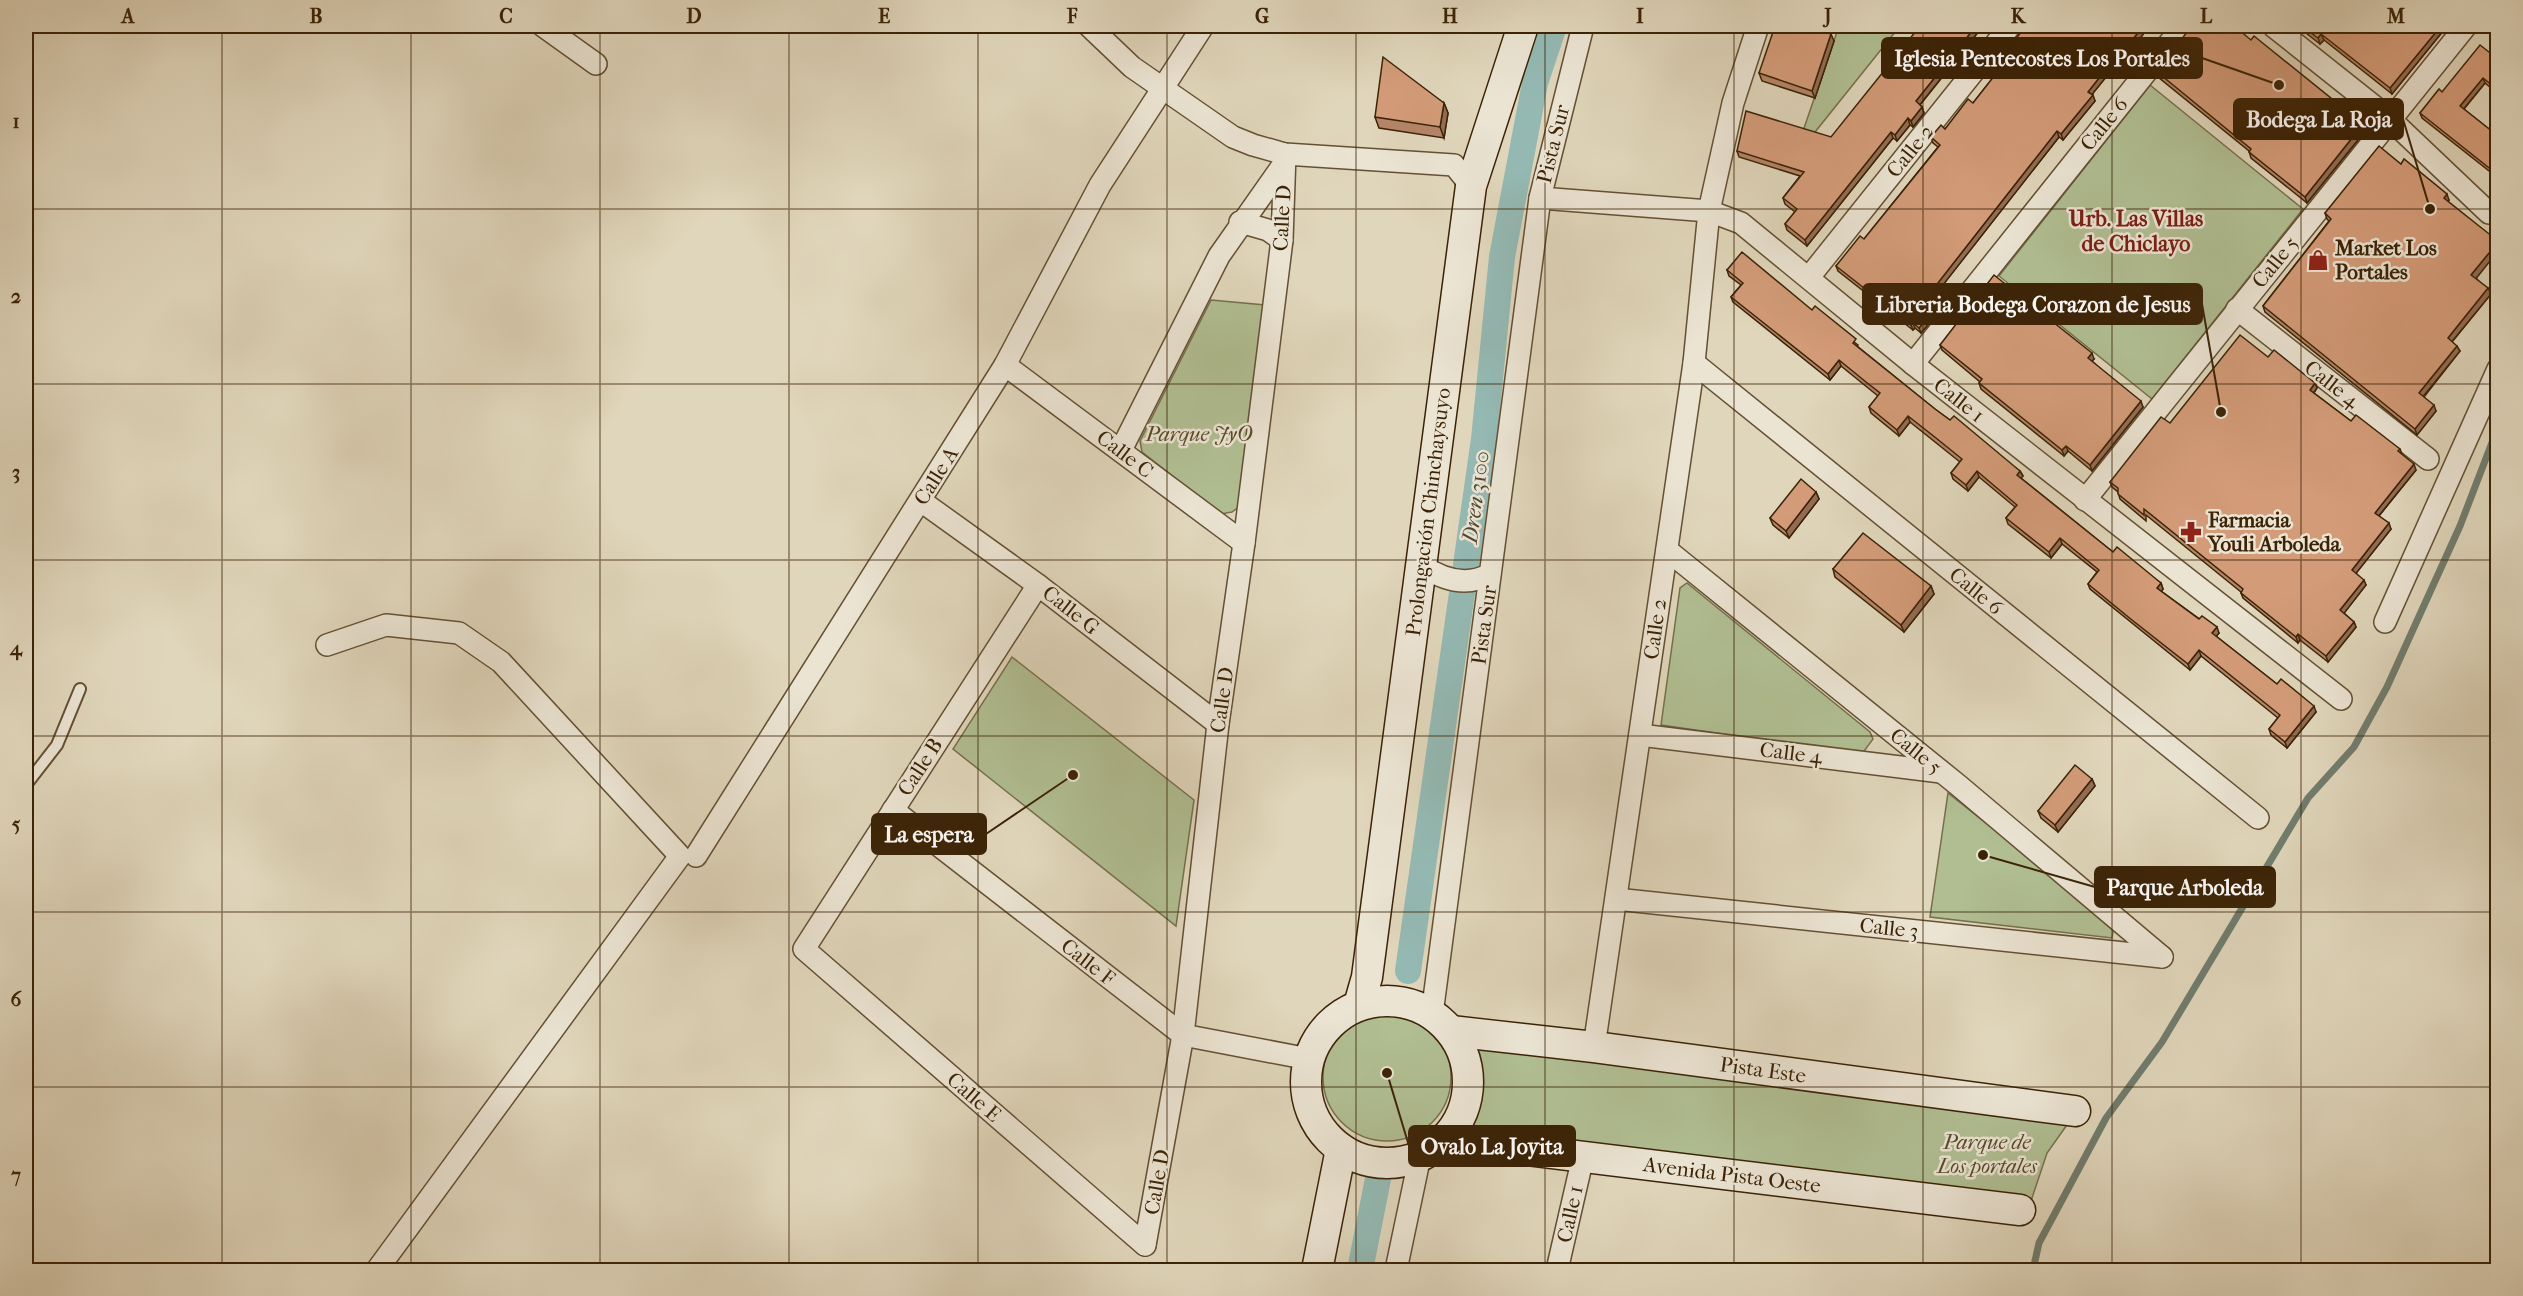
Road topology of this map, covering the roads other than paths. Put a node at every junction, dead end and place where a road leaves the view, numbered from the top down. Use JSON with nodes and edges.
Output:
{"nodes":[{"id":1,"x":543,"y":26,"type":"edge"},
{"id":2,"x":1089,"y":26,"type":"edge"},
{"id":3,"x":1203,"y":26,"type":"edge"},
{"id":4,"x":1523,"y":26,"type":"edge"},
{"id":5,"x":1583,"y":26,"type":"edge"},
{"id":6,"x":1758,"y":26,"type":"edge"},
{"id":7,"x":2010,"y":26,"type":"edge"},
{"id":8,"x":2183,"y":26,"type":"edge"},
{"id":9,"x":2273,"y":26,"type":"edge"},
{"id":10,"x":2466,"y":26,"type":"edge"},
{"id":11,"x":596,"y":64,"type":"dead end"},
{"id":12,"x":1164,"y":90,"type":"junction"},
{"id":13,"x":2390,"y":119,"type":"junction"},
{"id":14,"x":1285,"y":158,"type":"junction"},
{"id":15,"x":1471,"y":186,"type":"junction"},
{"id":16,"x":1540,"y":198,"type":"junction"},
{"id":17,"x":1709,"y":211,"type":"junction"},
{"id":18,"x":2489,"y":213,"type":"dead end"},
{"id":19,"x":1240,"y":222,"type":"junction"},
{"id":20,"x":1282,"y":240,"type":"junction"},
{"id":21,"x":1810,"y":276,"type":"junction"},
{"id":22,"x":2237,"y":309,"type":"junction"},
{"id":23,"x":1694,"y":363,"type":"junction"},
{"id":24,"x":1913,"y":364,"type":"junction"},
{"id":25,"x":1005,"y":365,"type":"junction"},
{"id":26,"x":2498,"y":369,"type":"edge"},
{"id":27,"x":1121,"y":450,"type":"junction"},
{"id":28,"x":2428,"y":459,"type":"dead end"},
{"id":29,"x":2085,"y":500,"type":"junction"},
{"id":30,"x":921,"y":501,"type":"junction"},
{"id":31,"x":1244,"y":543,"type":"junction"},
{"id":32,"x":1667,"y":550,"type":"junction"},
{"id":33,"x":1428,"y":569,"type":"junction"},
{"id":34,"x":1485,"y":577,"type":"junction"},
{"id":35,"x":1038,"y":585,"type":"junction"},
{"id":36,"x":2385,"y":622,"type":"dead end"},
{"id":37,"x":327,"y":645,"type":"dead end"},
{"id":38,"x":80,"y":689,"type":"dead end"},
{"id":39,"x":2341,"y":699,"type":"dead end"},
{"id":40,"x":1218,"y":724,"type":"junction"},
{"id":41,"x":1640,"y":735,"type":"junction"},
{"id":42,"x":1941,"y":772,"type":"junction"},
{"id":43,"x":26,"y":785,"type":"edge"},
{"id":44,"x":893,"y":810,"type":"junction"},
{"id":45,"x":2258,"y":818,"type":"dead end"},
{"id":46,"x":696,"y":856,"type":"dead end"},
{"id":47,"x":1616,"y":899,"type":"junction"},
{"id":48,"x":804,"y":949,"type":"joint"},
{"id":49,"x":2162,"y":957,"type":"joint"},
{"id":50,"x":1359,"y":1005,"type":"junction"},
{"id":51,"x":1442,"y":1023,"type":"junction"},
{"id":52,"x":1183,"y":1035,"type":"junction"},
{"id":53,"x":1594,"y":1047,"type":"junction"},
{"id":54,"x":1308,"y":1059,"type":"junction"},
{"id":55,"x":2075,"y":1111,"type":"dead end"},
{"id":56,"x":1432,"y":1148,"type":"junction"},
{"id":57,"x":1341,"y":1149,"type":"junction"},
{"id":58,"x":1582,"y":1157,"type":"junction"},
{"id":59,"x":2020,"y":1210,"type":"dead end"},
{"id":60,"x":1145,"y":1245,"type":"joint"},
{"id":61,"x":377,"y":1270,"type":"edge"},
{"id":62,"x":1317,"y":1270,"type":"edge"},
{"id":63,"x":1396,"y":1270,"type":"edge"},
{"id":64,"x":1557,"y":1270,"type":"edge"}],
"edges":[{"from":1,"to":11,"type":"street"},
{"from":2,"to":12,"type":"street"},
{"from":3,"to":12,"type":"street","name":"Calle A"},
{"from":4,"to":15,"type":"street","name":"Prolongación Chinchaysuyo"},
{"from":5,"to":16,"type":"street","name":"Pista Sur"},
{"from":6,"to":17,"type":"street","name":"Calle 2"},
{"from":7,"to":21,"type":"street","name":"Calle 2"},
{"from":8,"to":24,"type":"street","name":"Calle 6"},
{"from":9,"to":13,"type":"street"},
{"from":10,"to":13,"type":"street","name":"Calle 5"},
{"from":12,"to":14,"type":"street"},
{"from":12,"to":25,"type":"street","name":"Calle A"},
{"from":13,"to":18,"type":"street"},
{"from":13,"to":22,"type":"street","name":"Calle 5"},
{"from":14,"to":15,"type":"street"},
{"from":14,"to":19,"type":"street"},
{"from":14,"to":20,"type":"street","name":"Calle D"},
{"from":15,"to":33,"type":"street","name":"Prolongación Chinchaysuyo"},
{"from":16,"to":17,"type":"street","name":"Calle 1"},
{"from":16,"to":34,"type":"street","name":"Pista Sur"},
{"from":17,"to":21,"type":"street","name":"Calle 1"},
{"from":17,"to":23,"type":"street","name":"Calle 2"},
{"from":19,"to":20,"type":"street"},
{"from":19,"to":27,"type":"street"},
{"from":20,"to":31,"type":"street","name":"Calle D"},
{"from":21,"to":24,"type":"street","name":"Calle 1"},
{"from":22,"to":28,"type":"street","name":"Calle 4"},
{"from":22,"to":29,"type":"street","name":"Calle 5"},
{"from":23,"to":32,"type":"street","name":"Calle 2"},
{"from":23,"to":45,"type":"street","name":"Calle 6"},
{"from":24,"to":29,"type":"street","name":"Calle 1"},
{"from":25,"to":27,"type":"street","name":"Calle C"},
{"from":25,"to":30,"type":"street","name":"Calle A"},
{"from":26,"to":36,"type":"street"},
{"from":27,"to":31,"type":"street","name":"Calle C"},
{"from":29,"to":39,"type":"street","name":"Calle 1"},
{"from":30,"to":35,"type":"street","name":"Calle G"},
{"from":30,"to":46,"type":"street","name":"Calle A"},
{"from":31,"to":40,"type":"street","name":"Calle D"},
{"from":32,"to":41,"type":"street","name":"Calle 2"},
{"from":32,"to":42,"type":"street","name":"Calle 5"},
{"from":33,"to":34,"type":"street"},
{"from":33,"to":50,"type":"street","name":"Prolongación Chinchaysuyo"},
{"from":34,"to":51,"type":"street","name":"Pista Sur"},
{"from":35,"to":40,"type":"street","name":"Calle G"},
{"from":35,"to":44,"type":"street","name":"Calle B"},
{"from":37,"to":61,"type":"street"},
{"from":38,"to":43,"type":"lane"},
{"from":40,"to":52,"type":"street","name":"Calle D"},
{"from":41,"to":42,"type":"street","name":"Calle 4"},
{"from":41,"to":47,"type":"street","name":"Calle 2"},
{"from":42,"to":49,"type":"street","name":"Calle 5"},
{"from":44,"to":48,"type":"street","name":"Calle B"},
{"from":44,"to":52,"type":"street","name":"Calle F"},
{"from":47,"to":49,"type":"street","name":"Calle 3"},
{"from":47,"to":53,"type":"street","name":"Calle 2"},
{"from":48,"to":60,"type":"street","name":"Calle E"},
{"from":50,"to":51,"type":"street"},
{"from":50,"to":54,"type":"street"},
{"from":51,"to":53,"type":"street","name":"Pista Este"},
{"from":51,"to":56,"type":"street"},
{"from":52,"to":54,"type":"street","name":"Calle F"},
{"from":52,"to":60,"type":"street","name":"Calle D"},
{"from":53,"to":55,"type":"street","name":"Pista Este"},
{"from":54,"to":57,"type":"street"},
{"from":56,"to":57,"type":"street"},
{"from":56,"to":58,"type":"street","name":"Avenida Pista Oeste"},
{"from":56,"to":63,"type":"street"},
{"from":57,"to":62,"type":"street"},
{"from":58,"to":59,"type":"street","name":"Avenida Pista Oeste"},
{"from":58,"to":64,"type":"street","name":"Calle 1"}]}
